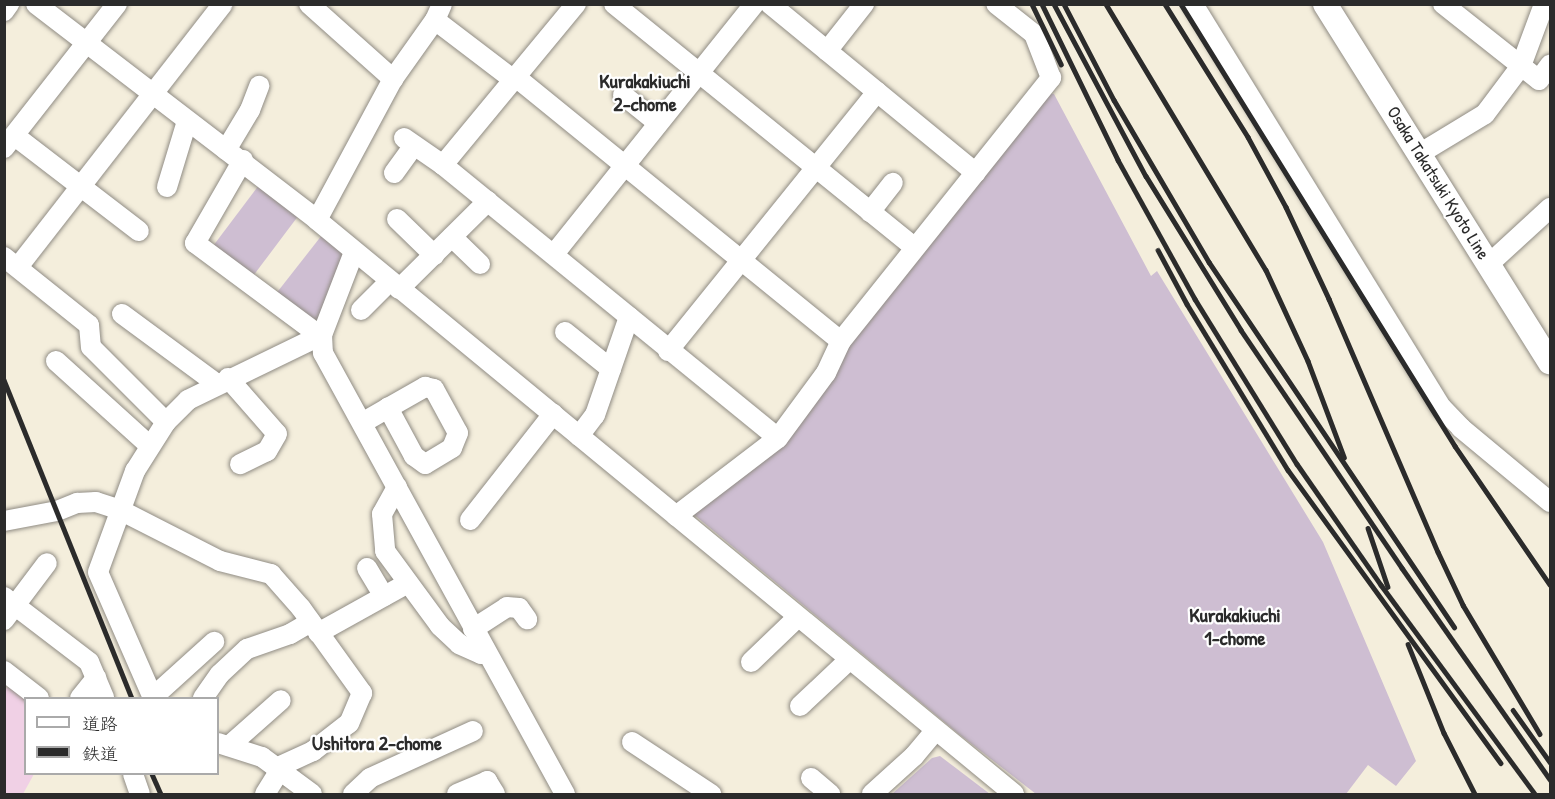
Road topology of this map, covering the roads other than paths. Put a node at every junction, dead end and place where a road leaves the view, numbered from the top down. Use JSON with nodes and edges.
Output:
{"nodes":[{"id":1,"x":9,"y":4,"type":"edge"},
{"id":2,"x":36,"y":4,"type":"edge"},
{"id":3,"x":117,"y":4,"type":"edge"},
{"id":4,"x":223,"y":4,"type":"edge"},
{"id":5,"x":576,"y":4,"type":"edge"},
{"id":6,"x":614,"y":4,"type":"edge"},
{"id":7,"x":754,"y":4,"type":"edge"},
{"id":8,"x":864,"y":4,"type":"edge"},
{"id":9,"x":996,"y":4,"type":"edge"},
{"id":10,"x":1193,"y":4,"type":"edge"},
{"id":11,"x":1325,"y":4,"type":"edge"},
{"id":12,"x":1443,"y":4,"type":"edge"},
{"id":13,"x":1544,"y":4,"type":"edge"},
{"id":14,"x":778,"y":7,"type":"edge"},
{"id":15,"x":320,"y":8,"type":"edge"},
{"id":16,"x":4,"y":11,"type":"edge"},
{"id":17,"x":439,"y":12,"type":"edge"},
{"id":18,"x":86,"y":43,"type":"junction"},
{"id":19,"x":828,"y":51,"type":"junction"},
{"id":20,"x":1551,"y":65,"type":"edge"},
{"id":21,"x":1521,"y":66,"type":"junction"},
{"id":22,"x":698,"y":74,"type":"junction"},
{"id":23,"x":393,"y":79,"type":"junction"},
{"id":24,"x":516,"y":80,"type":"junction"},
{"id":25,"x":259,"y":86,"type":"dead end"},
{"id":26,"x":877,"y":92,"type":"junction"},
{"id":27,"x":153,"y":95,"type":"junction"},
{"id":28,"x":623,"y":95,"type":"dead end"},
{"id":29,"x":187,"y":120,"type":"junction"},
{"id":30,"x":658,"y":123,"type":"junction"},
{"id":31,"x":10,"y":142,"type":"edge"},
{"id":32,"x":226,"y":150,"type":"junction"},
{"id":33,"x":1419,"y":154,"type":"junction"},
{"id":34,"x":243,"y":160,"type":"junction"},
{"id":35,"x":443,"y":165,"type":"junction"},
{"id":36,"x":625,"y":165,"type":"junction"},
{"id":37,"x":815,"y":168,"type":"junction"},
{"id":38,"x":394,"y":173,"type":"dead end"},
{"id":39,"x":976,"y":173,"type":"junction"},
{"id":40,"x":893,"y":183,"type":"dead end"},
{"id":41,"x":81,"y":186,"type":"junction"},
{"id":42,"x":167,"y":187,"type":"dead end"},
{"id":43,"x":488,"y":201,"type":"junction"},
{"id":44,"x":1551,"y":208,"type":"edge"},
{"id":45,"x":870,"y":212,"type":"junction"},
{"id":46,"x":397,"y":219,"type":"dead end"},
{"id":47,"x":317,"y":220,"type":"junction"},
{"id":48,"x":139,"y":231,"type":"dead end"},
{"id":49,"x":452,"y":237,"type":"junction"},
{"id":50,"x":914,"y":247,"type":"junction"},
{"id":51,"x":354,"y":252,"type":"junction"},
{"id":52,"x":554,"y":254,"type":"junction"},
{"id":53,"x":434,"y":255,"type":"junction"},
{"id":54,"x":741,"y":259,"type":"junction"},
{"id":55,"x":11,"y":262,"type":"edge"},
{"id":56,"x":480,"y":264,"type":"dead end"},
{"id":57,"x":1489,"y":264,"type":"junction"},
{"id":58,"x":394,"y":285,"type":"junction"},
{"id":59,"x":361,"y":310,"type":"dead end"},
{"id":60,"x":122,"y":314,"type":"dead end"},
{"id":61,"x":629,"y":318,"type":"junction"},
{"id":62,"x":565,"y":332,"type":"dead end"},
{"id":63,"x":321,"y":335,"type":"junction"},
{"id":64,"x":841,"y":341,"type":"junction"},
{"id":65,"x":668,"y":351,"type":"junction"},
{"id":66,"x":56,"y":361,"type":"dead end"},
{"id":67,"x":1551,"y":362,"type":"edge"},
{"id":68,"x":611,"y":369,"type":"junction"},
{"id":69,"x":223,"y":381,"type":"junction"},
{"id":70,"x":388,"y":408,"type":"dead end"},
{"id":71,"x":552,"y":414,"type":"junction"},
{"id":72,"x":166,"y":422,"type":"junction"},
{"id":73,"x":362,"y":423,"type":"junction"},
{"id":74,"x":579,"y":436,"type":"junction"},
{"id":75,"x":778,"y":438,"type":"junction"},
{"id":76,"x":149,"y":445,"type":"junction"},
{"id":77,"x":240,"y":464,"type":"dead end"},
{"id":78,"x":397,"y":487,"type":"junction"},
{"id":79,"x":1551,"y":502,"type":"edge"},
{"id":80,"x":120,"y":510,"type":"junction"},
{"id":81,"x":676,"y":516,"type":"junction"},
{"id":82,"x":5,"y":520,"type":"edge"},
{"id":83,"x":470,"y":520,"type":"dead end"},
{"id":84,"x":46,"y":563,"type":"dead end"},
{"id":85,"x":367,"y":568,"type":"dead end"},
{"id":86,"x":408,"y":583,"type":"junction"},
{"id":87,"x":384,"y":596,"type":"junction"},
{"id":88,"x":8,"y":608,"type":"edge"},
{"id":89,"x":798,"y":617,"type":"junction"},
{"id":90,"x":528,"y":619,"type":"dead end"},
{"id":91,"x":314,"y":627,"type":"junction"},
{"id":92,"x":473,"y":629,"type":"junction"},
{"id":93,"x":214,"y":642,"type":"dead end"},
{"id":94,"x":487,"y":654,"type":"junction"},
{"id":95,"x":849,"y":660,"type":"junction"},
{"id":96,"x":751,"y":662,"type":"dead end"},
{"id":97,"x":4,"y":671,"type":"edge"},
{"id":98,"x":96,"y":678,"type":"junction"},
{"id":99,"x":36,"y":697,"type":"edge"},
{"id":100,"x":82,"y":697,"type":"edge"},
{"id":101,"x":103,"y":697,"type":"edge"},
{"id":102,"x":153,"y":697,"type":"edge"},
{"id":103,"x":154,"y":697,"type":"edge"},
{"id":104,"x":205,"y":697,"type":"edge"},
{"id":105,"x":281,"y":700,"type":"dead end"},
{"id":106,"x":800,"y":706,"type":"dead end"},
{"id":107,"x":473,"y":731,"type":"dead end"},
{"id":108,"x":935,"y":731,"type":"junction"},
{"id":109,"x":632,"y":742,"type":"dead end"},
{"id":110,"x":223,"y":745,"type":"edge"},
{"id":111,"x":278,"y":769,"type":"junction"},
{"id":112,"x":133,"y":775,"type":"edge"},
{"id":113,"x":812,"y":778,"type":"dead end"},
{"id":114,"x":140,"y":795,"type":"edge"},
{"id":115,"x":265,"y":795,"type":"edge"},
{"id":116,"x":312,"y":795,"type":"edge"},
{"id":117,"x":352,"y":795,"type":"edge"},
{"id":118,"x":457,"y":795,"type":"edge"},
{"id":119,"x":495,"y":795,"type":"edge"},
{"id":120,"x":565,"y":795,"type":"edge"},
{"id":121,"x":711,"y":795,"type":"edge"},
{"id":122,"x":830,"y":795,"type":"edge"},
{"id":123,"x":872,"y":795,"type":"edge"},
{"id":124,"x":1014,"y":795,"type":"edge"}],
"edges":[{"from":1,"to":16,"type":"street"},
{"from":2,"to":18,"type":"street"},
{"from":3,"to":18,"type":"street"},
{"from":4,"to":27,"type":"street"},
{"from":5,"to":24,"type":"street"},
{"from":6,"to":22,"type":"street"},
{"from":7,"to":22,"type":"street"},
{"from":8,"to":19,"type":"street"},
{"from":9,"to":39,"type":"street"},
{"from":10,"to":79,"type":"street"},
{"from":11,"to":33,"type":"main road","name":"Osaka Takatsuki Kyoto Line"},
{"from":12,"to":21,"type":"street"},
{"from":13,"to":21,"type":"street"},
{"from":14,"to":19,"type":"street"},
{"from":15,"to":23,"type":"street"},
{"from":17,"to":23,"type":"street"},
{"from":17,"to":24,"type":"street"},
{"from":18,"to":27,"type":"street"},
{"from":18,"to":31,"type":"street"},
{"from":19,"to":26,"type":"street"},
{"from":20,"to":21,"type":"street"},
{"from":21,"to":33,"type":"street"},
{"from":22,"to":30,"type":"street"},
{"from":22,"to":37,"type":"street"},
{"from":23,"to":47,"type":"street"},
{"from":24,"to":35,"type":"street"},
{"from":24,"to":36,"type":"street"},
{"from":25,"to":32,"type":"street"},
{"from":26,"to":37,"type":"street"},
{"from":26,"to":39,"type":"street"},
{"from":27,"to":29,"type":"street"},
{"from":27,"to":41,"type":"street"},
{"from":28,"to":30,"type":"street"},
{"from":29,"to":32,"type":"street"},
{"from":29,"to":42,"type":"street"},
{"from":30,"to":36,"type":"street"},
{"from":31,"to":41,"type":"street"},
{"from":32,"to":34,"type":"street"},
{"from":33,"to":57,"type":"main road","name":"Osaka Takatsuki Kyoto Line"},
{"from":34,"to":47,"type":"street"},
{"from":34,"to":63,"type":"street"},
{"from":35,"to":38,"type":"street"},
{"from":35,"to":43,"type":"street"},
{"from":36,"to":52,"type":"street"},
{"from":36,"to":54,"type":"street"},
{"from":37,"to":45,"type":"street"},
{"from":37,"to":54,"type":"street"},
{"from":39,"to":50,"type":"street"},
{"from":40,"to":45,"type":"street"},
{"from":41,"to":48,"type":"street"},
{"from":41,"to":55,"type":"street"},
{"from":43,"to":49,"type":"street"},
{"from":43,"to":52,"type":"street"},
{"from":44,"to":57,"type":"street"},
{"from":45,"to":50,"type":"street"},
{"from":46,"to":53,"type":"street"},
{"from":47,"to":51,"type":"street"},
{"from":49,"to":53,"type":"street"},
{"from":49,"to":56,"type":"street"},
{"from":50,"to":64,"type":"street"},
{"from":51,"to":58,"type":"street"},
{"from":51,"to":63,"type":"street"},
{"from":52,"to":61,"type":"street"},
{"from":53,"to":58,"type":"street"},
{"from":54,"to":64,"type":"street"},
{"from":54,"to":65,"type":"street"},
{"from":55,"to":72,"type":"street"},
{"from":57,"to":67,"type":"main road","name":"Osaka Takatsuki Kyoto Line"},
{"from":58,"to":59,"type":"street"},
{"from":58,"to":71,"type":"street"},
{"from":60,"to":69,"type":"street"},
{"from":61,"to":65,"type":"street"},
{"from":61,"to":68,"type":"street"},
{"from":62,"to":68,"type":"street"},
{"from":63,"to":69,"type":"street"},
{"from":63,"to":73,"type":"street"},
{"from":64,"to":75,"type":"street"},
{"from":65,"to":75,"type":"street"},
{"from":66,"to":76,"type":"street"},
{"from":68,"to":74,"type":"street"},
{"from":69,"to":72,"type":"street"},
{"from":69,"to":77,"type":"street"},
{"from":70,"to":73,"type":"street"},
{"from":71,"to":74,"type":"street"},
{"from":71,"to":83,"type":"street"},
{"from":72,"to":76,"type":"street"},
{"from":73,"to":78,"type":"street"},
{"from":74,"to":81,"type":"street"},
{"from":75,"to":81,"type":"street"},
{"from":76,"to":80,"type":"street"},
{"from":78,"to":86,"type":"street"},
{"from":78,"to":92,"type":"street"},
{"from":80,"to":82,"type":"street"},
{"from":80,"to":91,"type":"street"},
{"from":80,"to":102,"type":"street"},
{"from":81,"to":89,"type":"street"},
{"from":84,"to":88,"type":"street"},
{"from":85,"to":87,"type":"street"},
{"from":86,"to":87,"type":"street"},
{"from":86,"to":94,"type":"street"},
{"from":87,"to":91,"type":"street"},
{"from":88,"to":98,"type":"street"},
{"from":89,"to":95,"type":"street"},
{"from":89,"to":96,"type":"street"},
{"from":90,"to":92,"type":"street"},
{"from":91,"to":104,"type":"street"},
{"from":91,"to":111,"type":"street"},
{"from":92,"to":94,"type":"street"},
{"from":93,"to":103,"type":"street"},
{"from":94,"to":120,"type":"street"},
{"from":95,"to":106,"type":"street"},
{"from":95,"to":108,"type":"street"},
{"from":97,"to":99,"type":"street"},
{"from":98,"to":100,"type":"street"},
{"from":98,"to":101,"type":"street"},
{"from":105,"to":110,"type":"street"},
{"from":107,"to":117,"type":"street"},
{"from":108,"to":123,"type":"street"},
{"from":108,"to":124,"type":"street"},
{"from":109,"to":121,"type":"street"},
{"from":110,"to":111,"type":"street"},
{"from":111,"to":115,"type":"street"},
{"from":111,"to":116,"type":"street"},
{"from":112,"to":114,"type":"street"},
{"from":113,"to":122,"type":"street"},
{"from":118,"to":119,"type":"street"}]}
